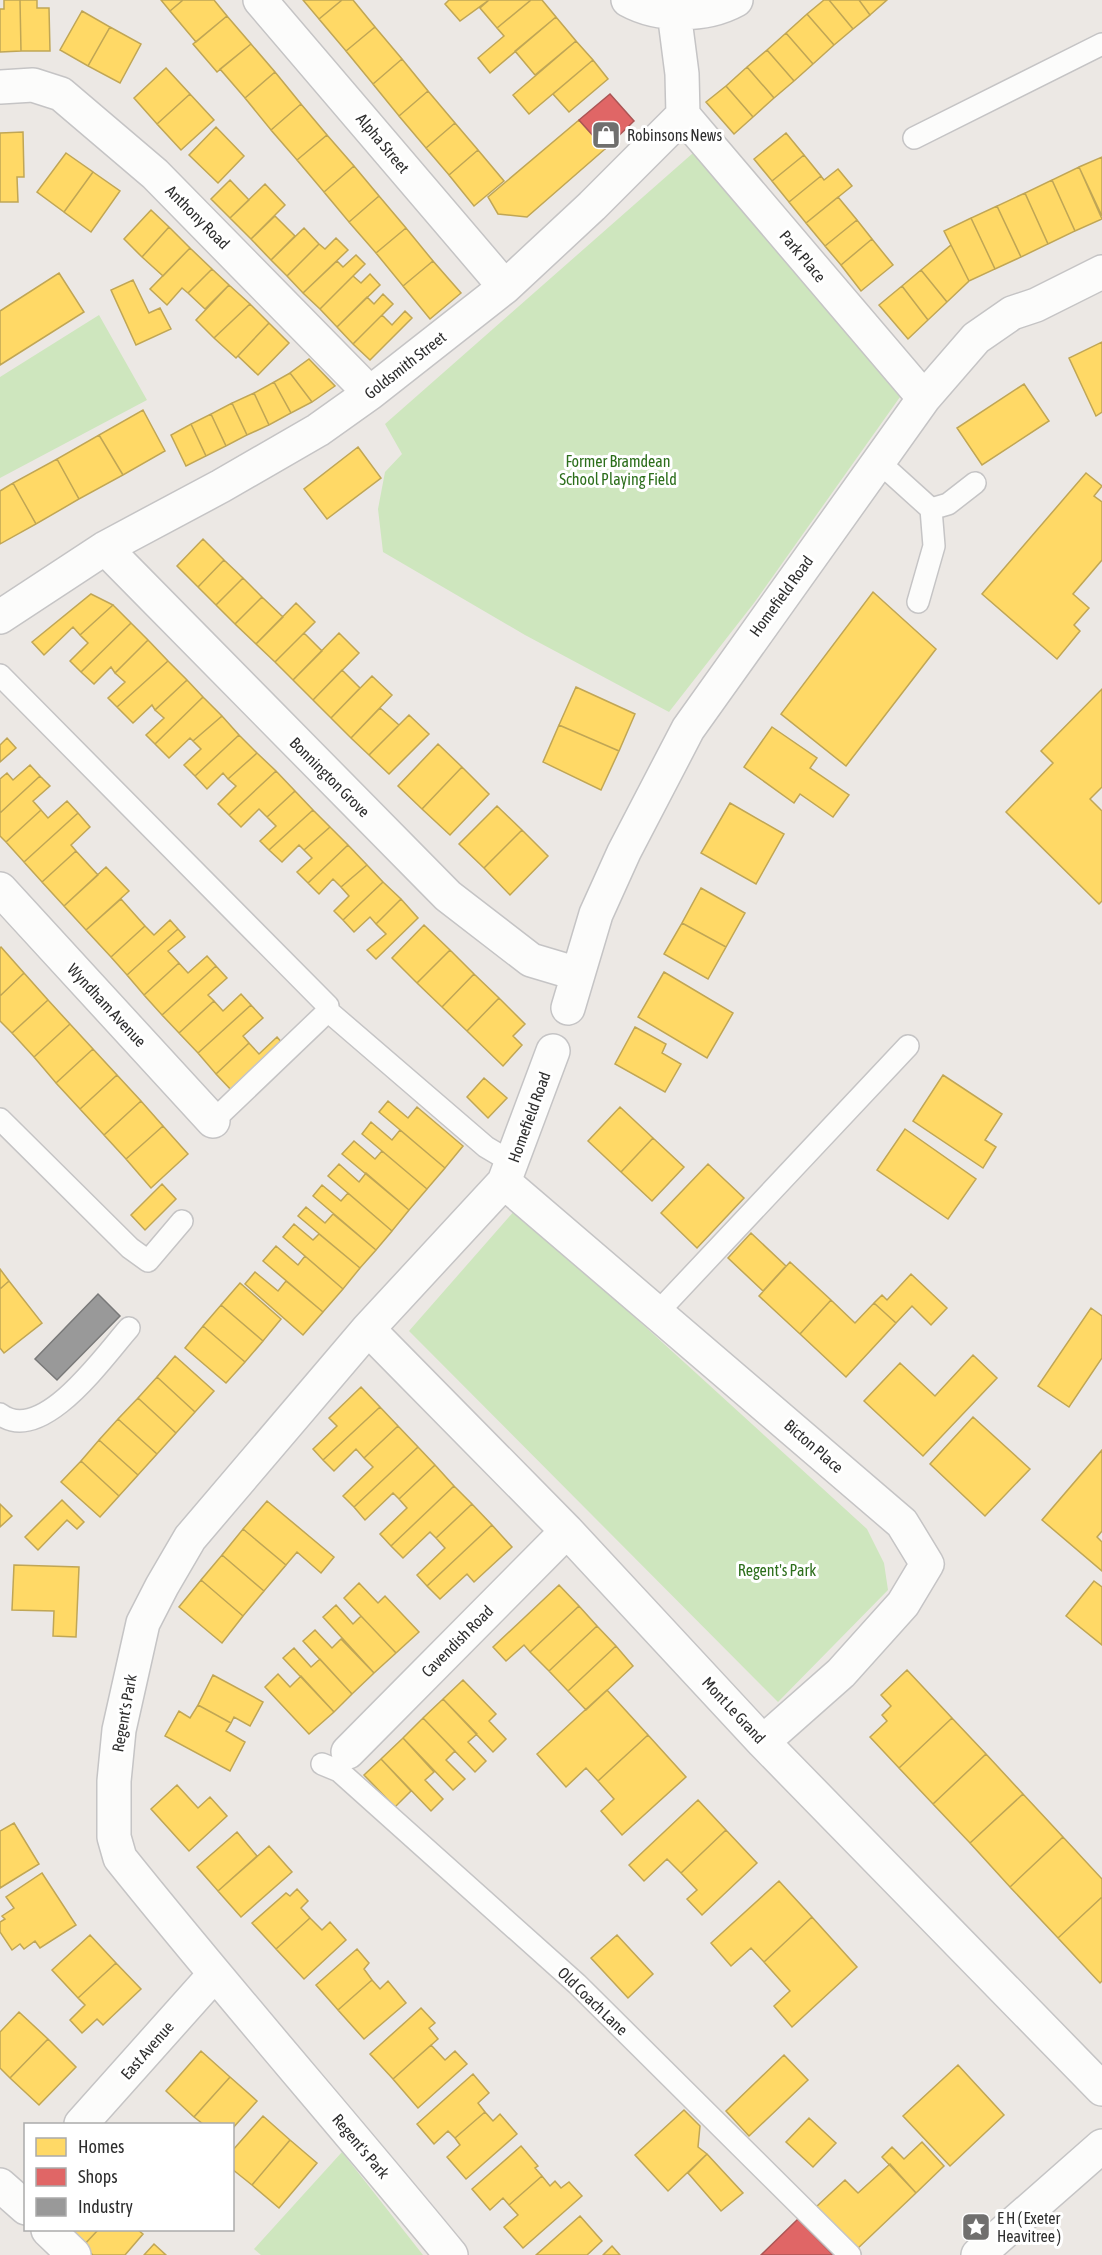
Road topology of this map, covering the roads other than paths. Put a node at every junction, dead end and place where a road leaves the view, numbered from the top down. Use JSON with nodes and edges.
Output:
{"nodes":[{"id":1,"x":260,"y":0,"type":"edge"},
{"id":2,"x":628,"y":0,"type":"edge"},
{"id":3,"x":736,"y":0,"type":"edge"},
{"id":4,"x":674,"y":12,"type":"junction"},
{"id":5,"x":1102,"y":44,"type":"edge"},
{"id":6,"x":0,"y":87,"type":"edge"},
{"id":7,"x":683,"y":115,"type":"junction"},
{"id":8,"x":914,"y":138,"type":"dead end"},
{"id":9,"x":1102,"y":272,"type":"edge"},
{"id":10,"x":505,"y":287,"type":"junction"},
{"id":11,"x":370,"y":393,"type":"junction"},
{"id":12,"x":924,"y":398,"type":"junction"},
{"id":13,"x":879,"y":462,"type":"junction"},
{"id":14,"x":975,"y":483,"type":"dead end"},
{"id":15,"x":931,"y":509,"type":"junction"},
{"id":16,"x":105,"y":548,"type":"junction"},
{"id":17,"x":918,"y":602,"type":"dead end"},
{"id":18,"x":0,"y":617,"type":"edge"},
{"id":19,"x":0,"y":675,"type":"edge"},
{"id":20,"x":0,"y":889,"type":"edge"},
{"id":21,"x":578,"y":974,"type":"junction"},
{"id":22,"x":568,"y":1008,"type":"dead end"},
{"id":23,"x":328,"y":1011,"type":"junction"},
{"id":24,"x":908,"y":1046,"type":"dead end"},
{"id":25,"x":554,"y":1052,"type":"dead end"},
{"id":26,"x":0,"y":1119,"type":"edge"},
{"id":27,"x":213,"y":1121,"type":"joint"},
{"id":28,"x":508,"y":1172,"type":"junction"},
{"id":29,"x":182,"y":1221,"type":"dead end"},
{"id":30,"x":658,"y":1312,"type":"junction"},
{"id":31,"x":129,"y":1328,"type":"dead end"},
{"id":32,"x":368,"y":1329,"type":"junction"},
{"id":33,"x":0,"y":1414,"type":"edge"},
{"id":34,"x":567,"y":1531,"type":"junction"},
{"id":35,"x":763,"y":1742,"type":"junction"},
{"id":36,"x":335,"y":1758,"type":"joint"},
{"id":37,"x":214,"y":1975,"type":"junction"},
{"id":38,"x":1102,"y":2089,"type":"edge"},
{"id":39,"x":82,"y":2123,"type":"edge"},
{"id":40,"x":1102,"y":2146,"type":"edge"},
{"id":41,"x":50,"y":2231,"type":"edge"},
{"id":42,"x":74,"y":2255,"type":"edge"},
{"id":43,"x":451,"y":2255,"type":"edge"},
{"id":44,"x":850,"y":2255,"type":"edge"},
{"id":45,"x":978,"y":2255,"type":"edge"}],
"edges":[{"from":1,"to":10,"type":"street","name":"Alpha Street"},
{"from":2,"to":4,"type":"street"},
{"from":3,"to":4,"type":"street"},
{"from":4,"to":7,"type":"street"},
{"from":5,"to":8,"type":"lane"},
{"from":6,"to":11,"type":"street","name":"Anthony Road"},
{"from":7,"to":10,"type":"street","name":"Goldsmith Street"},
{"from":7,"to":12,"type":"street","name":"Park Place"},
{"from":9,"to":12,"type":"street","name":"Homefield Road"},
{"from":10,"to":11,"type":"street","name":"Goldsmith Street"},
{"from":11,"to":16,"type":"street","name":"Goldsmith Street"},
{"from":12,"to":13,"type":"street","name":"Homefield Road"},
{"from":13,"to":15,"type":"lane"},
{"from":13,"to":21,"type":"street","name":"Homefield Road"},
{"from":14,"to":15,"type":"lane"},
{"from":15,"to":17,"type":"lane"},
{"from":16,"to":18,"type":"street","name":"Goldsmith Street"},
{"from":16,"to":21,"type":"street","name":"Bonnington Grove"},
{"from":19,"to":23,"type":"lane"},
{"from":20,"to":27,"type":"street","name":"Wyndham Avenue"},
{"from":21,"to":22,"type":"street","name":"Homefield Road"},
{"from":23,"to":27,"type":"lane"},
{"from":23,"to":28,"type":"lane"},
{"from":24,"to":30,"type":"lane"},
{"from":25,"to":28,"type":"street","name":"Homefield Road"},
{"from":26,"to":29,"type":"lane"},
{"from":28,"to":30,"type":"street","name":"Bicton Place"},
{"from":28,"to":32,"type":"street","name":"Regent's Park"},
{"from":30,"to":35,"type":"street","name":"Bicton Place"},
{"from":31,"to":33,"type":"lane"},
{"from":32,"to":34,"type":"street","name":"Mont Le Grand"},
{"from":32,"to":37,"type":"street","name":"Regent's Park"},
{"from":34,"to":35,"type":"street","name":"Mont Le Grand"},
{"from":34,"to":36,"type":"street","name":"Cavendish Road"},
{"from":35,"to":38,"type":"street","name":"Mont Le Grand"},
{"from":36,"to":44,"type":"lane","name":"Old Coach Lane"},
{"from":37,"to":39,"type":"street","name":"East Avenue"},
{"from":37,"to":43,"type":"street","name":"Regent's Park"},
{"from":40,"to":45,"type":"street"},
{"from":41,"to":42,"type":"street"}]}
